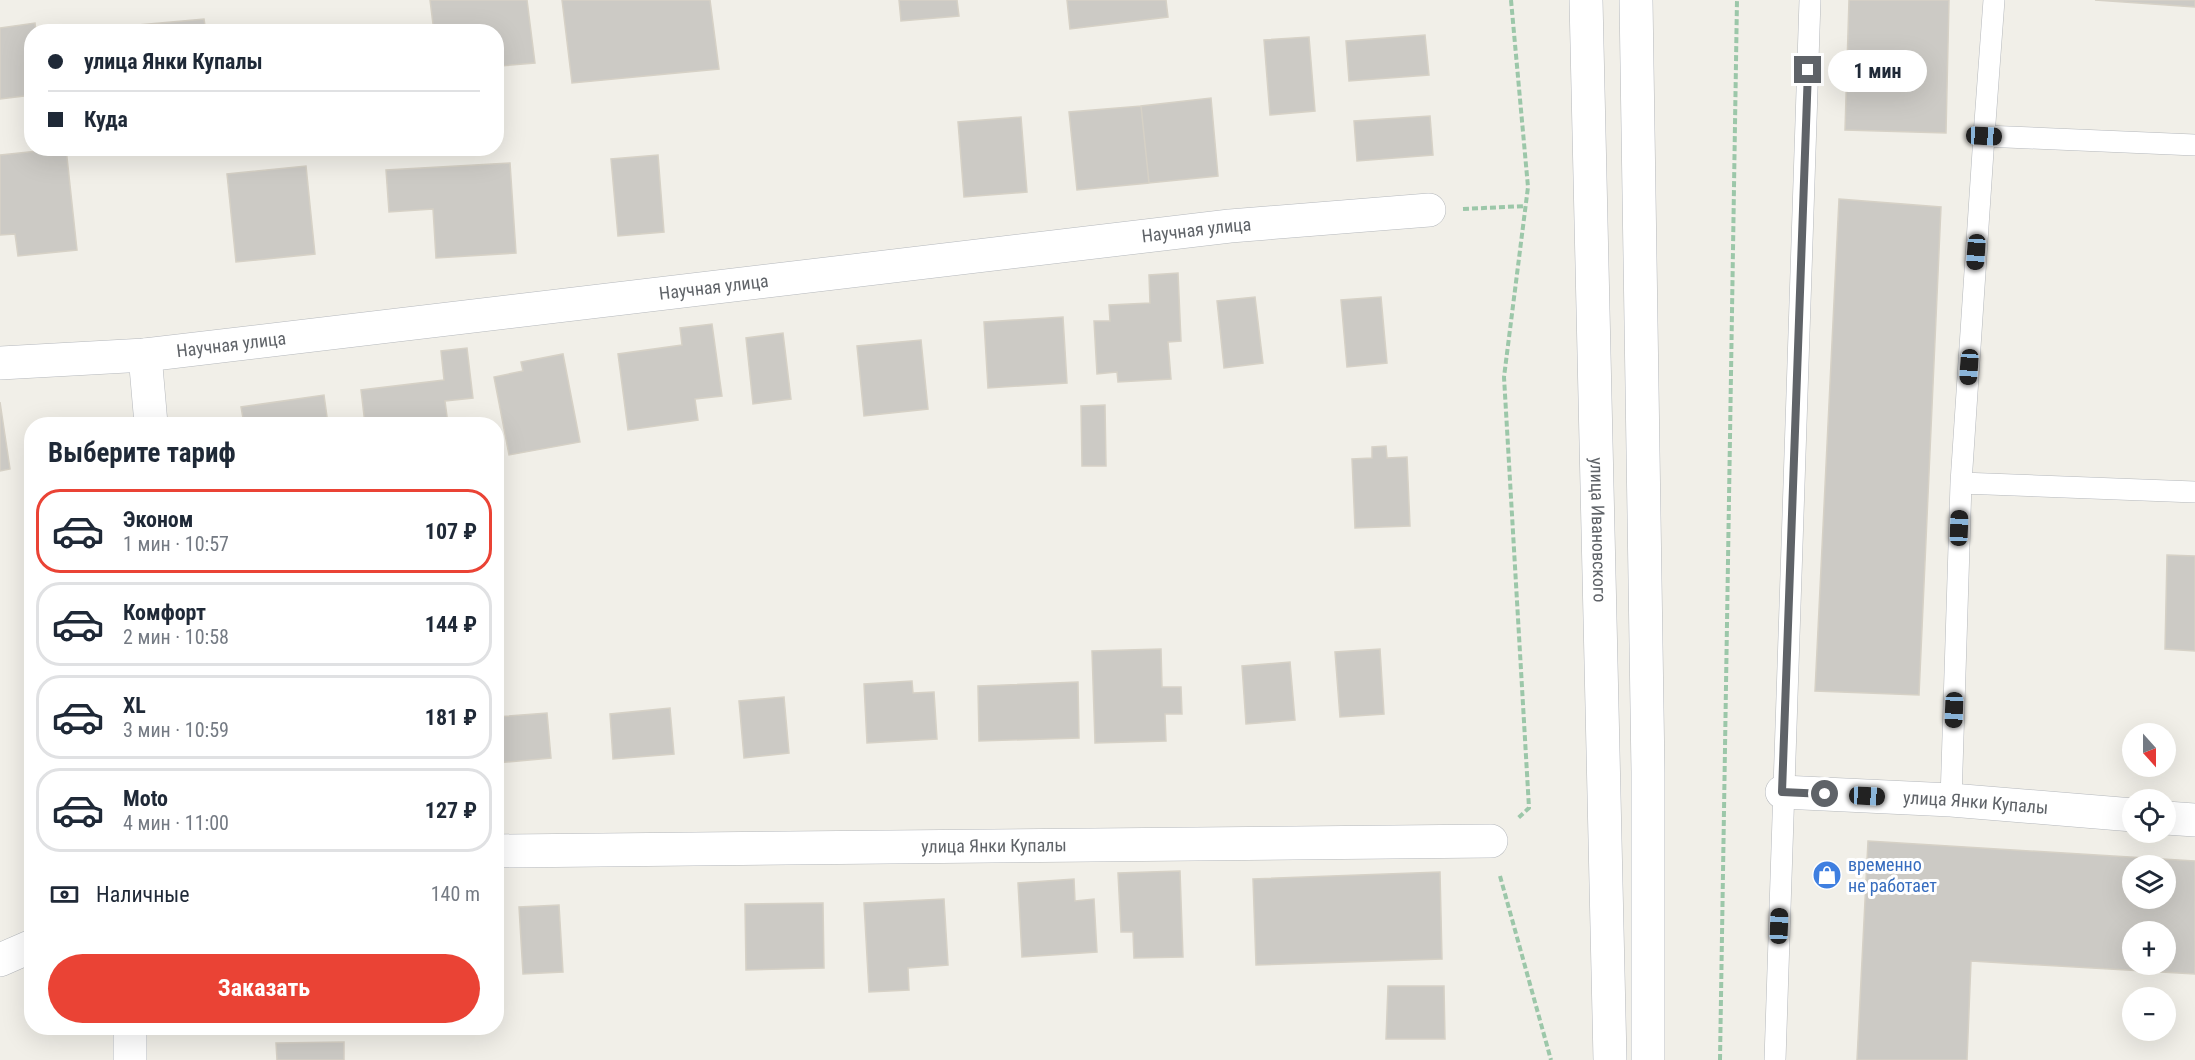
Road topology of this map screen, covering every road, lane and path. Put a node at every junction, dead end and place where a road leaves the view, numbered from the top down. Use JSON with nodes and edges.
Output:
{"nodes":[{"id":1,"x":1511,"y":0,"type":"edge"},
{"id":2,"x":1586,"y":0,"type":"edge"},
{"id":3,"x":1636,"y":0,"type":"edge"},
{"id":4,"x":1737,"y":0,"type":"edge"},
{"id":5,"x":1810,"y":0,"type":"edge"},
{"id":6,"x":1994,"y":0,"type":"edge"},
{"id":7,"x":1984,"y":136,"type":"junction"},
{"id":8,"x":2195,"y":145,"type":"edge"},
{"id":9,"x":1526,"y":206,"type":"junction"},
{"id":10,"x":1429,"y":210,"type":"joint"},
{"id":11,"x":145,"y":355,"type":"junction"},
{"id":12,"x":0,"y":363,"type":"edge"},
{"id":13,"x":149,"y":417,"type":"edge"},
{"id":14,"x":1961,"y":483,"type":"junction"},
{"id":15,"x":2195,"y":492,"type":"edge"},
{"id":16,"x":1782,"y":792,"type":"junction"},
{"id":17,"x":1951,"y":800,"type":"junction"},
{"id":18,"x":2122,"y":814,"type":"edge"},
{"id":19,"x":2176,"y":819,"type":"edge"},
{"id":20,"x":2195,"y":820,"type":"edge"},
{"id":21,"x":1491,"y":841,"type":"junction"},
{"id":22,"x":504,"y":851,"type":"edge"},
{"id":23,"x":24,"y":950,"type":"edge"},
{"id":24,"x":0,"y":960,"type":"edge"},
{"id":25,"x":130,"y":1035,"type":"edge"},
{"id":26,"x":130,"y":1060,"type":"edge"},
{"id":27,"x":1551,"y":1060,"type":"edge"},
{"id":28,"x":1610,"y":1060,"type":"edge"},
{"id":29,"x":1648,"y":1060,"type":"edge"},
{"id":30,"x":1720,"y":1060,"type":"edge"},
{"id":31,"x":1775,"y":1060,"type":"edge"}],
"edges":[{"from":1,"to":9,"type":"path"},
{"from":2,"to":28,"type":"street","name":"улица Ивановского"},
{"from":3,"to":29,"type":"street"},
{"from":4,"to":30,"type":"path"},
{"from":5,"to":16,"type":"lane"},
{"from":6,"to":7,"type":"lane"},
{"from":7,"to":8,"type":"lane"},
{"from":7,"to":14,"type":"lane"},
{"from":9,"to":10,"type":"path"},
{"from":9,"to":21,"type":"path"},
{"from":10,"to":11,"type":"street","name":"Научная улица"},
{"from":11,"to":12,"type":"street","name":"Научная улица"},
{"from":11,"to":13,"type":"street"},
{"from":14,"to":15,"type":"lane"},
{"from":14,"to":17,"type":"lane"},
{"from":16,"to":17,"type":"street","name":"улица Янки Купалы"},
{"from":16,"to":31,"type":"lane"},
{"from":17,"to":18,"type":"street","name":"улица Янки Купалы"},
{"from":19,"to":20,"type":"street"},
{"from":21,"to":22,"type":"street","name":"улица Янки Купалы"},
{"from":21,"to":27,"type":"path"},
{"from":23,"to":24,"type":"street"},
{"from":25,"to":26,"type":"street"}]}
